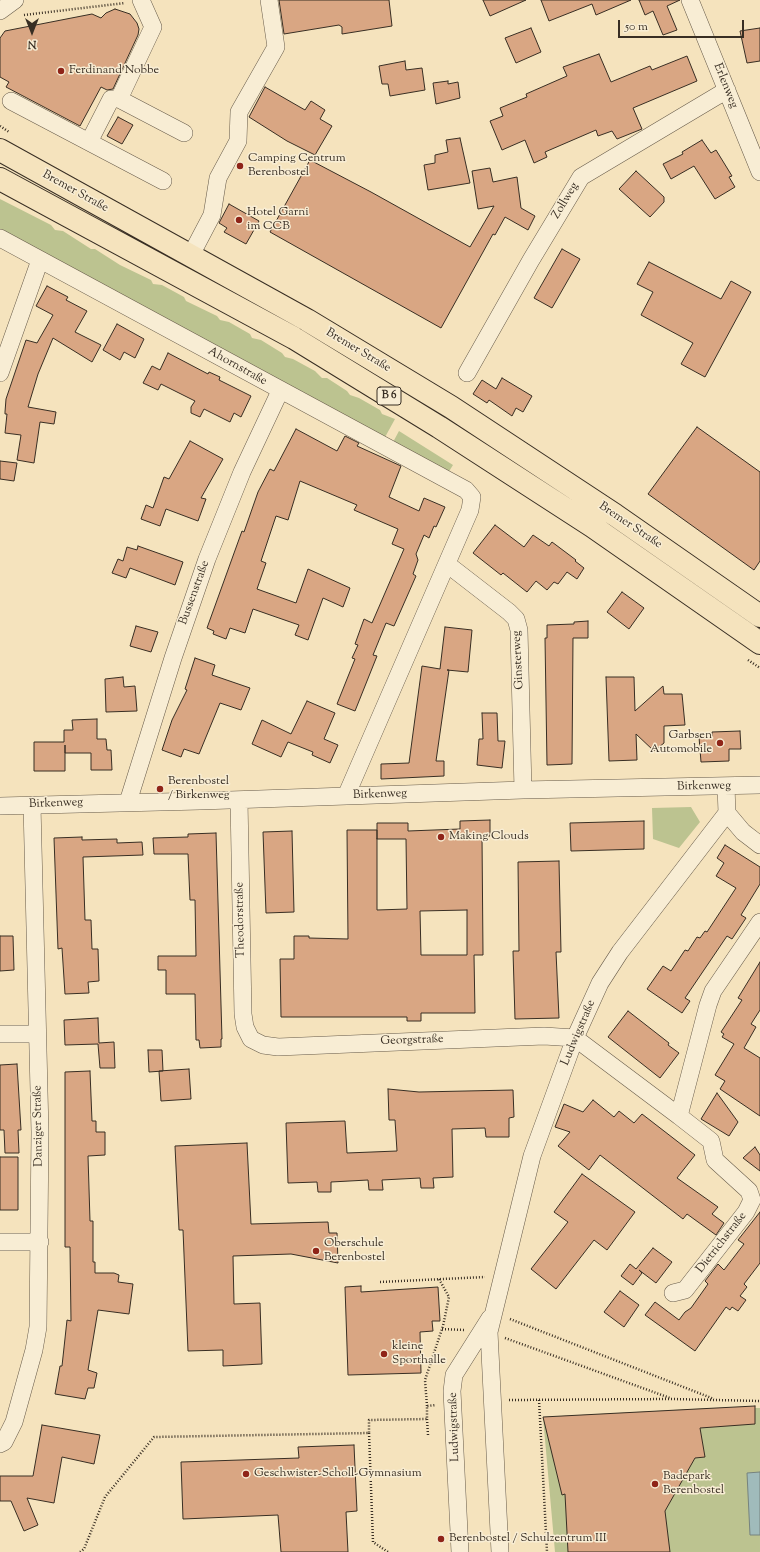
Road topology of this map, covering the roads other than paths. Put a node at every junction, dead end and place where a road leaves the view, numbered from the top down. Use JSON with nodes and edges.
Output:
{"nodes":[{"id":1,"x":141,"y":0,"type":"edge"},
{"id":2,"x":269,"y":0,"type":"edge"},
{"id":3,"x":690,"y":0,"type":"edge"},
{"id":4,"x":727,"y":90,"type":"junction"},
{"id":5,"x":120,"y":99,"type":"junction"},
{"id":6,"x":11,"y":101,"type":"dead end"},
{"id":7,"x":184,"y":133,"type":"dead end"},
{"id":8,"x":89,"y":142,"type":"junction"},
{"id":9,"x":0,"y":150,"type":"edge"},
{"id":10,"x":760,"y":172,"type":"edge"},
{"id":11,"x":0,"y":179,"type":"edge"},
{"id":12,"x":163,"y":181,"type":"dead end"},
{"id":13,"x":0,"y":238,"type":"edge"},
{"id":14,"x":191,"y":255,"type":"junction"},
{"id":15,"x":40,"y":260,"type":"junction"},
{"id":16,"x":0,"y":373,"type":"edge"},
{"id":17,"x":467,"y":373,"type":"dead end"},
{"id":18,"x":280,"y":390,"type":"junction"},
{"id":19,"x":446,"y":564,"type":"junction"},
{"id":20,"x":760,"y":616,"type":"edge"},
{"id":21,"x":760,"y":643,"type":"edge"},
{"id":22,"x":760,"y":785,"type":"edge"},
{"id":23,"x":726,"y":786,"type":"junction"},
{"id":24,"x":523,"y":790,"type":"junction"},
{"id":25,"x":346,"y":796,"type":"junction"},
{"id":26,"x":238,"y":800,"type":"junction"},
{"id":27,"x":128,"y":802,"type":"junction"},
{"id":28,"x":32,"y":805,"type":"junction"},
{"id":29,"x":0,"y":806,"type":"edge"},
{"id":30,"x":727,"y":813,"type":"junction"},
{"id":31,"x":760,"y":845,"type":"edge"},
{"id":32,"x":760,"y":922,"type":"edge"},
{"id":33,"x":0,"y":1034,"type":"edge"},
{"id":34,"x":37,"y":1034,"type":"junction"},
{"id":35,"x":575,"y":1038,"type":"junction"},
{"id":36,"x":250,"y":1039,"type":"joint"},
{"id":37,"x":679,"y":1116,"type":"junction"},
{"id":38,"x":0,"y":1242,"type":"edge"},
{"id":39,"x":40,"y":1242,"type":"junction"},
{"id":40,"x":673,"y":1293,"type":"dead end"},
{"id":41,"x":494,"y":1313,"type":"junction"},
{"id":42,"x":2,"y":1443,"type":"edge"},
{"id":43,"x":460,"y":1552,"type":"edge"},
{"id":44,"x":500,"y":1552,"type":"edge"}],
"edges":[{"from":1,"to":5,"type":"street"},
{"from":2,"to":14,"type":"street"},
{"from":3,"to":4,"type":"street","name":"Erlenweg"},
{"from":4,"to":10,"type":"street","name":"Erlenweg"},
{"from":4,"to":17,"type":"street","name":"Zollweg"},
{"from":5,"to":7,"type":"street"},
{"from":5,"to":8,"type":"street"},
{"from":6,"to":8,"type":"street"},
{"from":8,"to":12,"type":"street"},
{"from":9,"to":14,"type":"main road","name":"Bremer Straße","number":"B 6"},
{"from":11,"to":21,"type":"main road","name":"Bremer Straße","number":"B 6"},
{"from":13,"to":15,"type":"street","name":"Ahornstraße"},
{"from":14,"to":20,"type":"main road","name":"Bremer Straße","number":"B 6"},
{"from":15,"to":16,"type":"street"},
{"from":15,"to":18,"type":"street","name":"Ahornstraße"},
{"from":18,"to":19,"type":"street","name":"Ahornstraße"},
{"from":18,"to":27,"type":"street","name":"Bussenstraße"},
{"from":19,"to":24,"type":"street","name":"Ginsterweg"},
{"from":19,"to":25,"type":"street"},
{"from":22,"to":23,"type":"street","name":"Birkenweg"},
{"from":23,"to":24,"type":"street","name":"Birkenweg"},
{"from":23,"to":30,"type":"street"},
{"from":24,"to":25,"type":"street","name":"Birkenweg"},
{"from":25,"to":26,"type":"street","name":"Birkenweg"},
{"from":26,"to":27,"type":"street","name":"Birkenweg"},
{"from":26,"to":36,"type":"street","name":"Theodorstraße"},
{"from":27,"to":28,"type":"street","name":"Birkenweg"},
{"from":28,"to":29,"type":"street","name":"Birkenweg"},
{"from":28,"to":34,"type":"street","name":"Danziger Straße"},
{"from":30,"to":31,"type":"street"},
{"from":30,"to":35,"type":"street","name":"Ludwigstraße"},
{"from":32,"to":37,"type":"street"},
{"from":33,"to":34,"type":"street"},
{"from":34,"to":39,"type":"street","name":"Danziger Straße"},
{"from":35,"to":36,"type":"street","name":"Georgstraße"},
{"from":35,"to":37,"type":"street","name":"Dietrichstraße"},
{"from":35,"to":41,"type":"street","name":"Ludwigstraße"},
{"from":37,"to":40,"type":"street","name":"Dietrichstraße"},
{"from":38,"to":39,"type":"street"},
{"from":39,"to":42,"type":"street","name":"Danziger Straße"},
{"from":41,"to":43,"type":"street","name":"Ludwigstraße"},
{"from":41,"to":44,"type":"street","name":"Ludwigstraße"}]}
